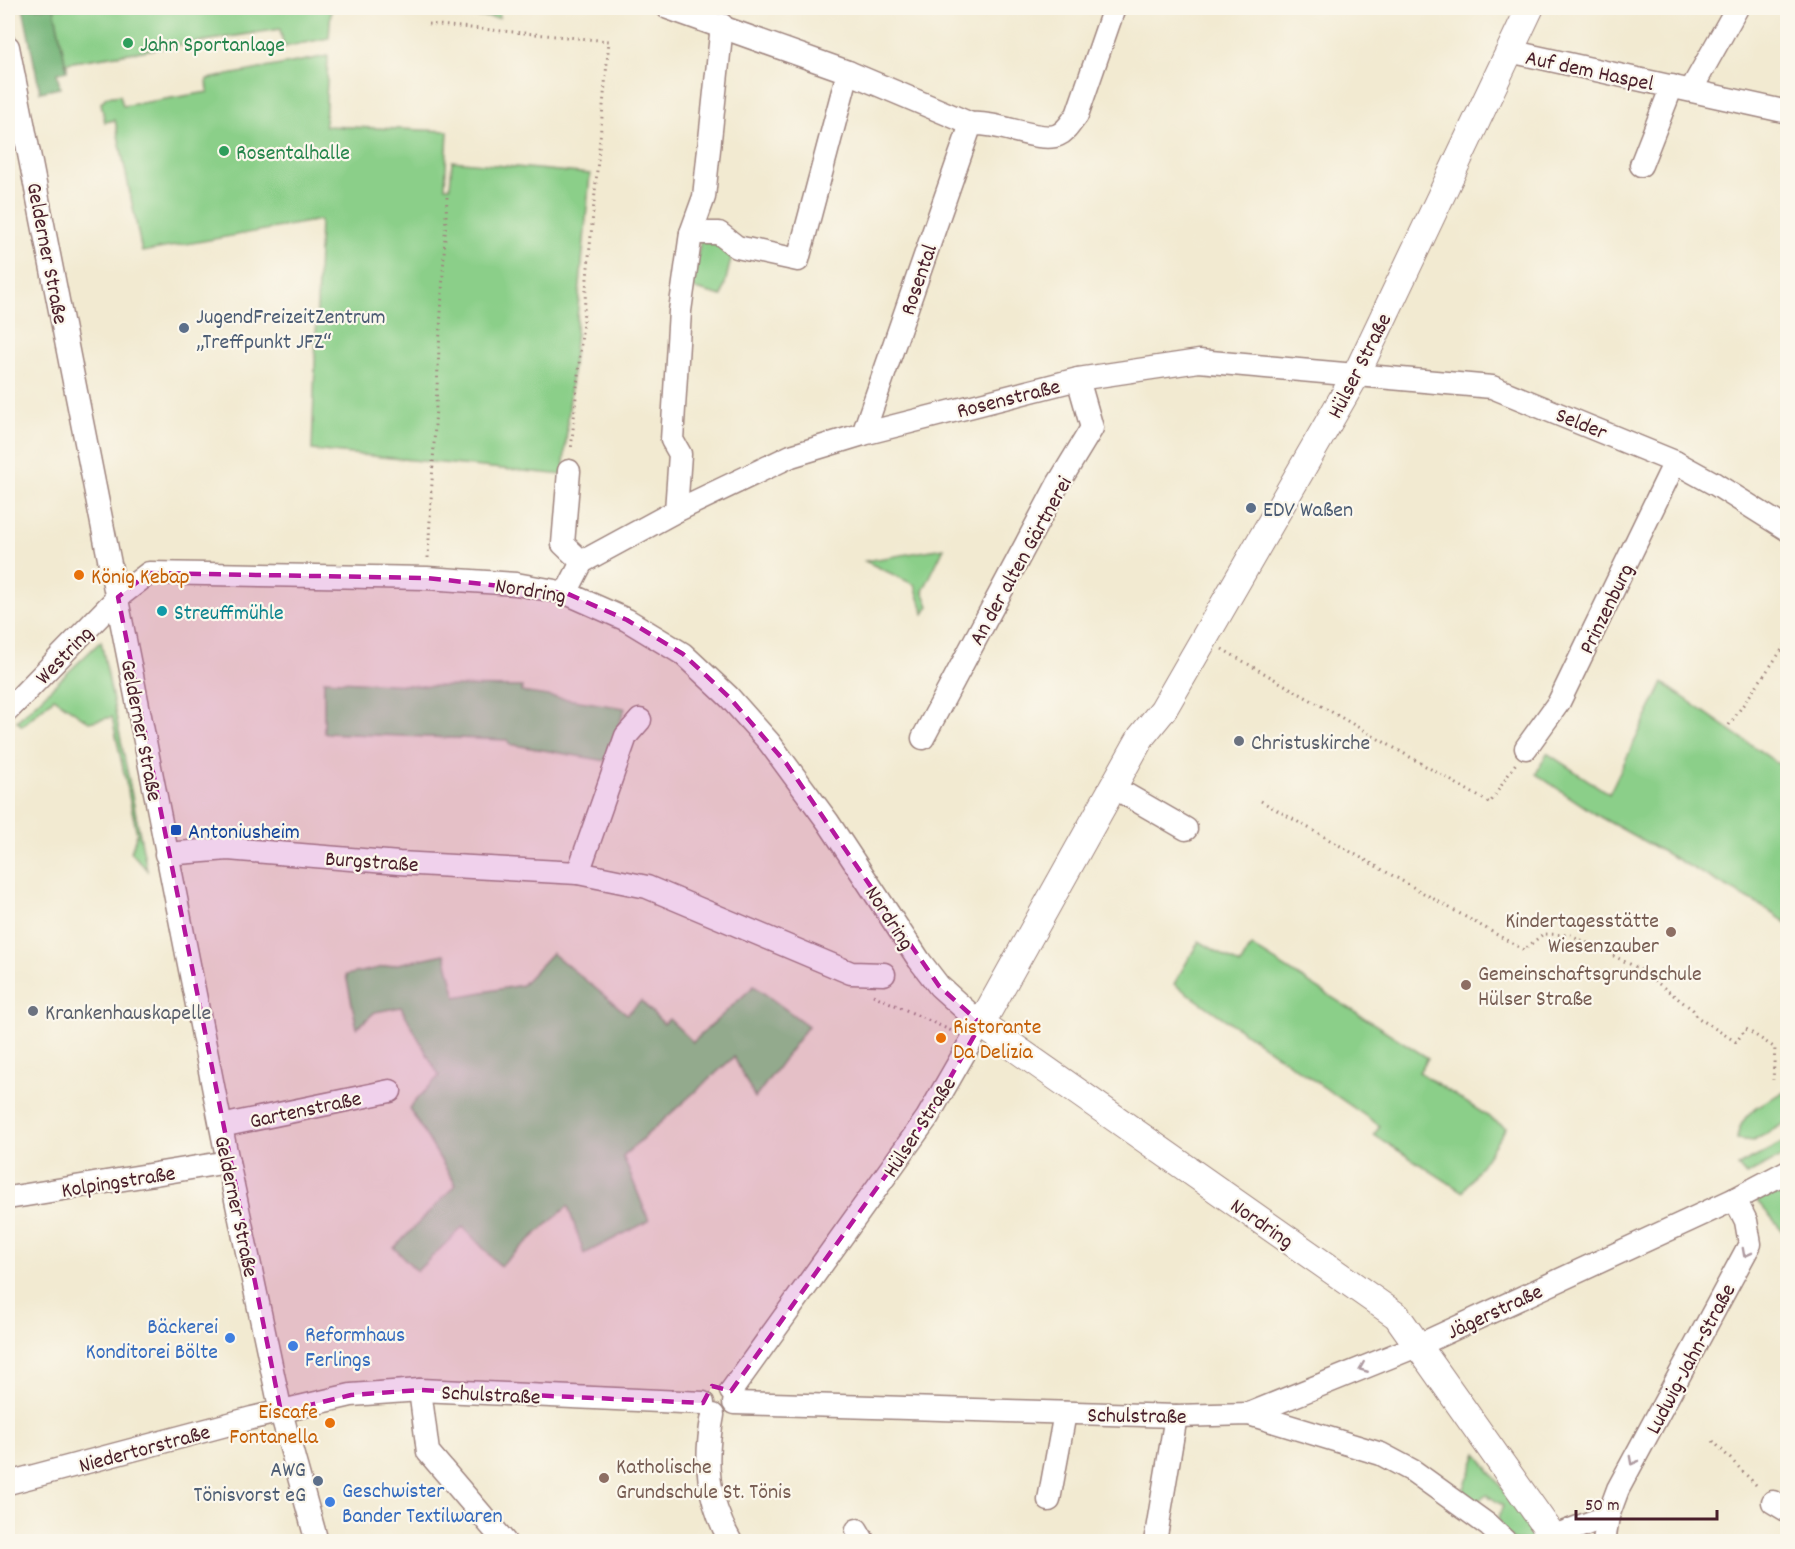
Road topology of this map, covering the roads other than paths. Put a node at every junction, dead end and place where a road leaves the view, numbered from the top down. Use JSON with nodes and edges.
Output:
{"nodes":[{"id":1,"x":668,"y":8,"type":"edge"},
{"id":2,"x":1114,"y":8,"type":"edge"},
{"id":3,"x":1530,"y":8,"type":"edge"},
{"id":4,"x":1737,"y":8,"type":"edge"},
{"id":5,"x":722,"y":25,"type":"junction"},
{"id":6,"x":8,"y":47,"type":"edge"},
{"id":7,"x":1509,"y":51,"type":"junction"},
{"id":8,"x":848,"y":72,"type":"junction"},
{"id":9,"x":1681,"y":88,"type":"junction"},
{"id":10,"x":1788,"y":112,"type":"edge"},
{"id":11,"x":971,"y":124,"type":"junction"},
{"id":12,"x":1641,"y":165,"type":"dead end"},
{"id":13,"x":691,"y":233,"type":"junction"},
{"id":14,"x":1356,"y":375,"type":"junction"},
{"id":15,"x":1078,"y":379,"type":"junction"},
{"id":16,"x":863,"y":434,"type":"junction"},
{"id":17,"x":1675,"y":462,"type":"junction"},
{"id":18,"x":569,"y":471,"type":"road end"},
{"id":19,"x":676,"y":511,"type":"junction"},
{"id":20,"x":1788,"y":530,"type":"edge"},
{"id":21,"x":582,"y":562,"type":"junction"},
{"id":22,"x":566,"y":592,"type":"junction"},
{"id":23,"x":118,"y":597,"type":"junction"},
{"id":24,"x":11,"y":701,"type":"edge"},
{"id":25,"x":1163,"y":710,"type":"junction"},
{"id":26,"x":640,"y":720,"type":"dead end"},
{"id":27,"x":923,"y":738,"type":"dead end"},
{"id":28,"x":1526,"y":748,"type":"road end"},
{"id":29,"x":1127,"y":795,"type":"junction"},
{"id":30,"x":1186,"y":829,"type":"dead end"},
{"id":31,"x":1082,"y":847,"type":"junction"},
{"id":32,"x":166,"y":854,"type":"junction"},
{"id":33,"x":578,"y":873,"type":"junction"},
{"id":34,"x":884,"y":974,"type":"dead end"},
{"id":35,"x":976,"y":1033,"type":"junction"},
{"id":36,"x":390,"y":1091,"type":"dead end"},
{"id":37,"x":221,"y":1125,"type":"junction"},
{"id":38,"x":228,"y":1162,"type":"junction"},
{"id":39,"x":1788,"y":1171,"type":"edge"},
{"id":40,"x":8,"y":1198,"type":"edge"},
{"id":41,"x":1735,"y":1199,"type":"junction"},
{"id":42,"x":1417,"y":1346,"type":"junction"},
{"id":43,"x":420,"y":1390,"type":"junction"},
{"id":44,"x":732,"y":1397,"type":"junction"},
{"id":45,"x":708,"y":1409,"type":"junction"},
{"id":46,"x":281,"y":1412,"type":"junction"},
{"id":47,"x":1065,"y":1413,"type":"junction"},
{"id":48,"x":1249,"y":1414,"type":"junction"},
{"id":49,"x":1176,"y":1416,"type":"junction"},
{"id":50,"x":8,"y":1483,"type":"edge"},
{"id":51,"x":1049,"y":1500,"type":"dead end"},
{"id":52,"x":1608,"y":1516,"type":"junction"},
{"id":53,"x":497,"y":1539,"type":"edge"},
{"id":54,"x":1555,"y":1539,"type":"edge"},
{"id":55,"x":318,"y":1542,"type":"edge"},
{"id":56,"x":731,"y":1542,"type":"edge"},
{"id":57,"x":1155,"y":1542,"type":"edge"},
{"id":58,"x":1506,"y":1542,"type":"edge"},
{"id":59,"x":1604,"y":1542,"type":"edge"}],
"edges":[{"from":1,"to":5,"type":"street"},
{"from":2,"to":11,"type":"street"},
{"from":3,"to":7,"type":"main road","name":"Hülser Straße"},
{"from":4,"to":9,"type":"street"},
{"from":5,"to":8,"type":"street"},
{"from":5,"to":13,"type":"street"},
{"from":6,"to":23,"type":"street","name":"Gelderner Straße"},
{"from":7,"to":9,"type":"street","name":"Auf dem Haspel"},
{"from":7,"to":14,"type":"main road","name":"Hülser Straße"},
{"from":8,"to":11,"type":"street"},
{"from":8,"to":13,"type":"street"},
{"from":9,"to":10,"type":"street","name":"Auf dem Haspel"},
{"from":9,"to":12,"type":"street","name":"Auf dem Haspel"},
{"from":11,"to":16,"type":"street","name":"Rosental"},
{"from":13,"to":19,"type":"street"},
{"from":14,"to":15,"type":"street","name":"Rosenstraße"},
{"from":14,"to":17,"type":"street","name":"Selder"},
{"from":14,"to":25,"type":"main road","name":"Hülser Straße"},
{"from":15,"to":16,"type":"street","name":"Rosenstraße"},
{"from":15,"to":27,"type":"street","name":"An der alten Gärtnerei"},
{"from":16,"to":19,"type":"street","name":"Rosenstraße"},
{"from":17,"to":20,"type":"street","name":"Selder"},
{"from":17,"to":28,"type":"street","name":"Prinzenburg"},
{"from":18,"to":21,"type":"street"},
{"from":19,"to":21,"type":"street","name":"Rosenstraße"},
{"from":21,"to":22,"type":"street"},
{"from":22,"to":23,"type":"street","name":"Nordring"},
{"from":22,"to":35,"type":"street","name":"Nordring"},
{"from":23,"to":24,"type":"street","name":"Westring"},
{"from":23,"to":32,"type":"street","name":"Gelderner Straße"},
{"from":25,"to":29,"type":"main road","name":"Hülser Straße"},
{"from":25,"to":31,"type":"main road","name":"Hülser Straße"},
{"from":26,"to":33,"type":"street"},
{"from":29,"to":30,"type":"street"},
{"from":29,"to":31,"type":"main road","name":"Hülser Straße"},
{"from":31,"to":35,"type":"main road","name":"Hülser Straße"},
{"from":32,"to":33,"type":"street","name":"Burgstraße"},
{"from":32,"to":37,"type":"street","name":"Gelderner Straße"},
{"from":33,"to":34,"type":"street","name":"Burgstraße"},
{"from":35,"to":42,"type":"main road","name":"Nordring"},
{"from":35,"to":44,"type":"street","name":"Hülser Straße"},
{"from":36,"to":37,"type":"street","name":"Gartenstraße"},
{"from":37,"to":38,"type":"street","name":"Gelderner Straße"},
{"from":38,"to":40,"type":"street","name":"Kolpingstraße"},
{"from":38,"to":46,"type":"street","name":"Gelderner Straße"},
{"from":39,"to":41,"type":"street","name":"Jägerstraße"},
{"from":41,"to":42,"type":"street","name":"Jägerstraße"},
{"from":41,"to":52,"type":"street","name":"Ludwig-Jahn-Straße","one_way":true},
{"from":42,"to":48,"type":"street","name":"Jägerstraße","one_way":true},
{"from":42,"to":54,"type":"main road","name":"Nordring"},
{"from":43,"to":45,"type":"street","name":"Schulstraße"},
{"from":43,"to":46,"type":"street","name":"Schulstraße"},
{"from":43,"to":53,"type":"street"},
{"from":44,"to":45,"type":"street","name":"Schulstraße"},
{"from":44,"to":47,"type":"street","name":"Schulstraße"},
{"from":45,"to":56,"type":"street"},
{"from":46,"to":50,"type":"street","name":"Niedertorstraße"},
{"from":46,"to":55,"type":"street","name":"Gelderner Straße"},
{"from":47,"to":49,"type":"street","name":"Schulstraße"},
{"from":47,"to":51,"type":"street"},
{"from":48,"to":49,"type":"street","name":"Schulstraße"},
{"from":48,"to":58,"type":"street","name":"Schulstraße"},
{"from":49,"to":57,"type":"street"},
{"from":52,"to":54,"type":"street"},
{"from":52,"to":59,"type":"street","name":"Ludwig-Jahn-Straße"}]}
